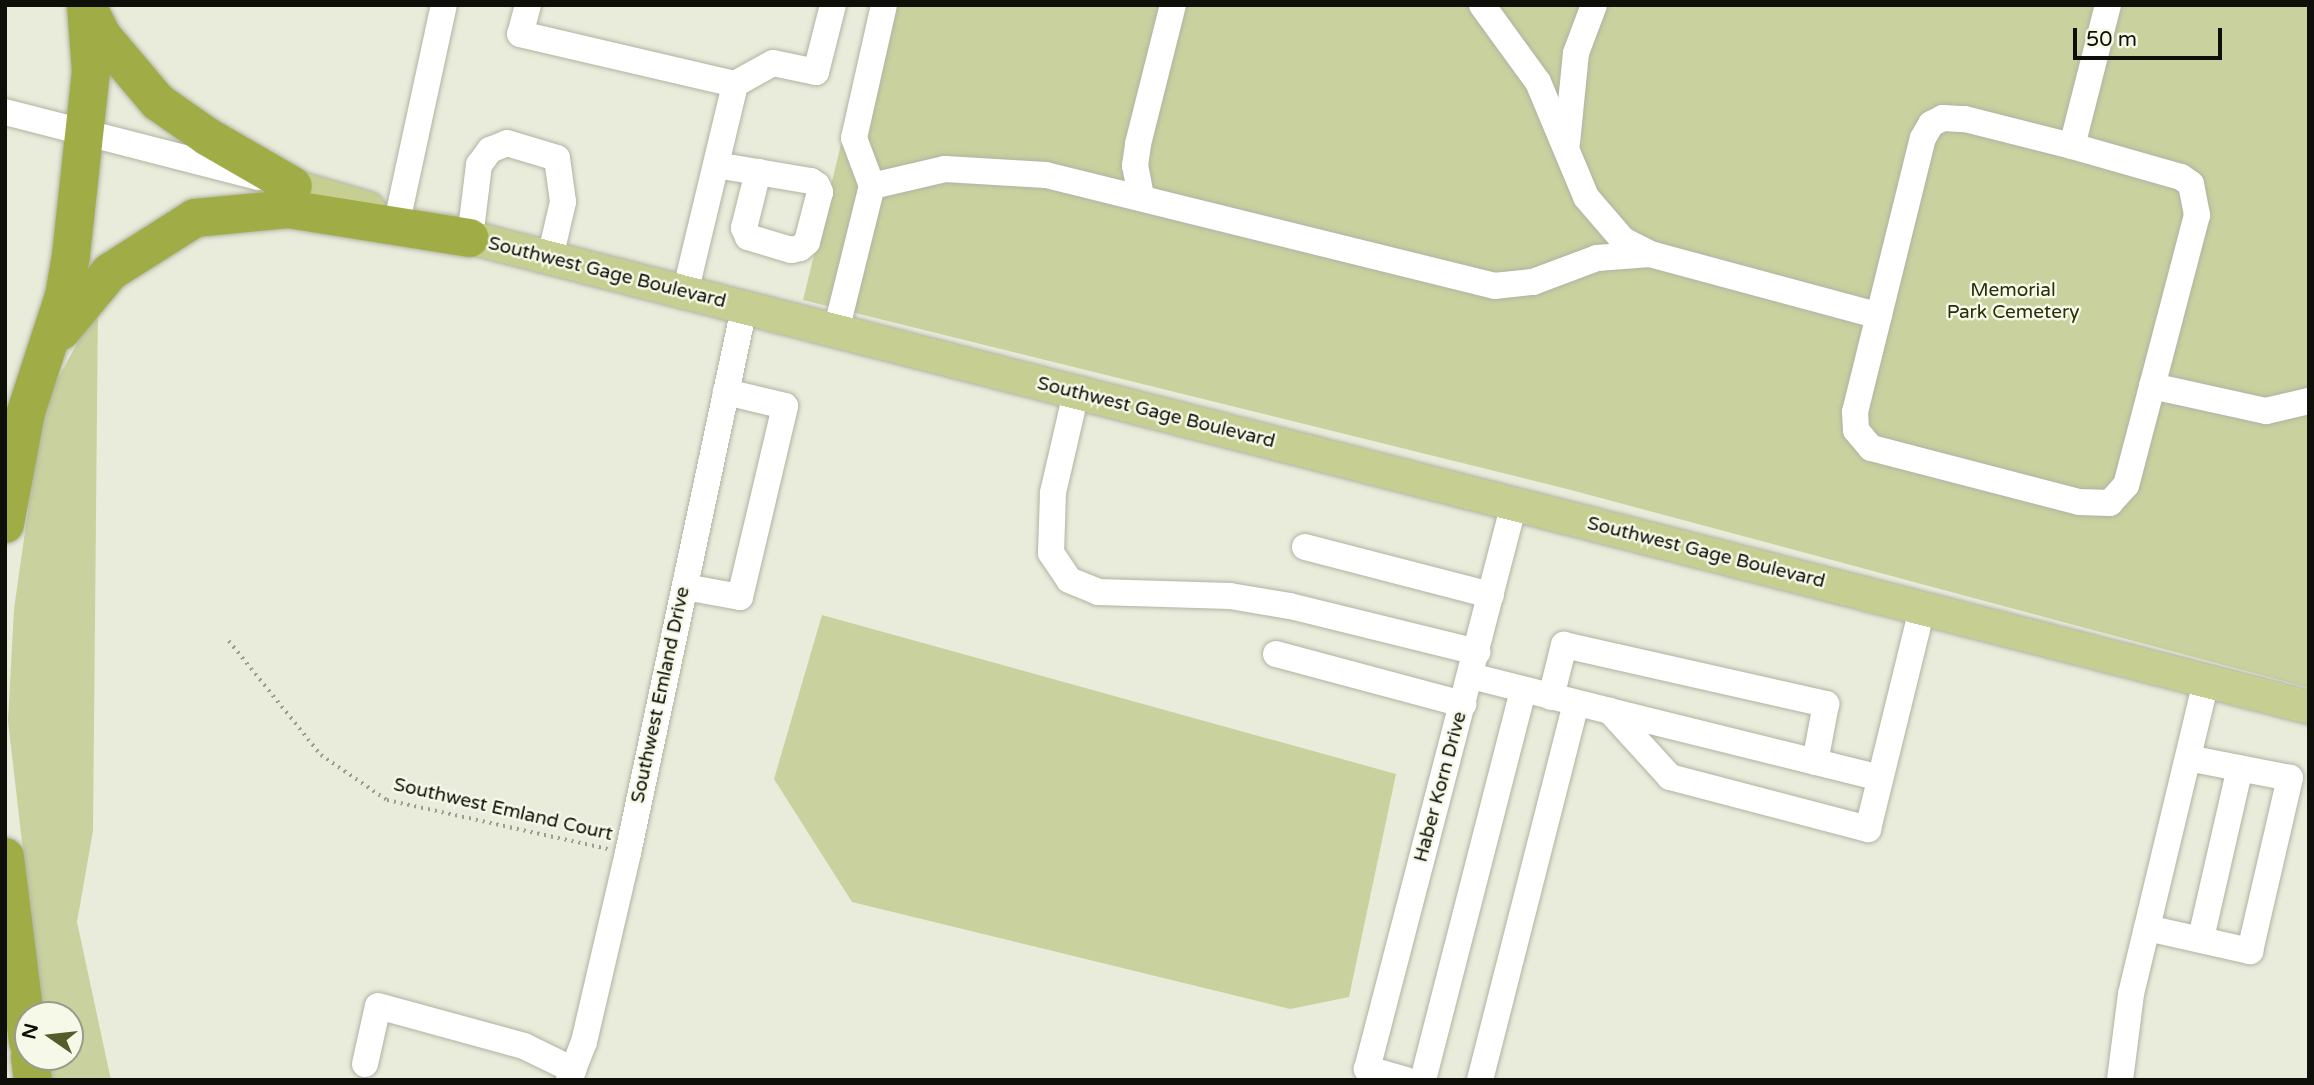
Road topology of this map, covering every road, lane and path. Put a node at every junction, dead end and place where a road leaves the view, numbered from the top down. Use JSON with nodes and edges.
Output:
{"nodes":[{"id":1,"x":444,"y":5,"type":"edge"},
{"id":2,"x":528,"y":5,"type":"edge"},
{"id":3,"x":833,"y":5,"type":"edge"},
{"id":4,"x":884,"y":5,"type":"edge"},
{"id":5,"x":1173,"y":5,"type":"edge"},
{"id":6,"x":1482,"y":5,"type":"edge"},
{"id":7,"x":1594,"y":5,"type":"edge"},
{"id":8,"x":2108,"y":5,"type":"edge"},
{"id":9,"x":86,"y":6,"type":"edge"},
{"id":10,"x":735,"y":84,"type":"junction"},
{"id":11,"x":5,"y":112,"type":"edge"},
{"id":12,"x":85,"y":133,"type":"junction"},
{"id":13,"x":2072,"y":146,"type":"junction"},
{"id":14,"x":1567,"y":152,"type":"junction"},
{"id":15,"x":716,"y":165,"type":"junction"},
{"id":16,"x":758,"y":172,"type":"dead end"},
{"id":17,"x":293,"y":186,"type":"junction"},
{"id":18,"x":872,"y":186,"type":"junction"},
{"id":19,"x":1141,"y":196,"type":"junction"},
{"id":20,"x":398,"y":217,"type":"junction"},
{"id":21,"x":470,"y":238,"type":"junction"},
{"id":22,"x":1650,"y":254,"type":"junction"},
{"id":23,"x":550,"y":258,"type":"junction"},
{"id":24,"x":685,"y":293,"type":"junction"},
{"id":25,"x":744,"y":308,"type":"junction"},
{"id":26,"x":1879,"y":316,"type":"junction"},
{"id":27,"x":836,"y":331,"type":"junction"},
{"id":28,"x":34,"y":382,"type":"junction"},
{"id":29,"x":2152,"y":386,"type":"junction"},
{"id":30,"x":726,"y":392,"type":"junction"},
{"id":31,"x":1076,"y":393,"type":"junction"},
{"id":32,"x":2309,"y":401,"type":"edge"},
{"id":33,"x":1514,"y":504,"type":"junction"},
{"id":34,"x":5,"y":525,"type":"edge"},
{"id":35,"x":1305,"y":547,"type":"dead end"},
{"id":36,"x":685,"y":587,"type":"junction"},
{"id":37,"x":1491,"y":595,"type":"junction"},
{"id":38,"x":1922,"y":608,"type":"junction"},
{"id":39,"x":229,"y":641,"type":"dead end"},
{"id":40,"x":1276,"y":654,"type":"dead end"},
{"id":41,"x":1474,"y":664,"type":"junction"},
{"id":42,"x":2206,"y":681,"type":"junction"},
{"id":43,"x":1523,"y":690,"type":"junction"},
{"id":44,"x":1563,"y":700,"type":"junction"},
{"id":45,"x":1463,"y":704,"type":"junction"},
{"id":46,"x":2309,"y":707,"type":"edge"},
{"id":47,"x":1610,"y":711,"type":"junction"},
{"id":48,"x":2188,"y":758,"type":"junction"},
{"id":49,"x":1815,"y":762,"type":"junction"},
{"id":50,"x":2240,"y":768,"type":"junction"},
{"id":51,"x":1880,"y":778,"type":"junction"},
{"id":52,"x":628,"y":853,"type":"junction"},
{"id":53,"x":5,"y":857,"type":"edge"},
{"id":54,"x":2147,"y":928,"type":"junction"},
{"id":55,"x":2201,"y":938,"type":"junction"},
{"id":56,"x":23,"y":1001,"type":"edge"},
{"id":57,"x":365,"y":1064,"type":"dead end"},
{"id":58,"x":571,"y":1075,"type":"edge"},
{"id":59,"x":1406,"y":1080,"type":"edge"},
{"id":60,"x":1423,"y":1080,"type":"edge"},
{"id":61,"x":1480,"y":1080,"type":"edge"},
{"id":62,"x":2120,"y":1080,"type":"edge"}],
"edges":[{"from":1,"to":20,"type":"street"},
{"from":2,"to":10,"type":"street"},
{"from":3,"to":10,"type":"street"},
{"from":4,"to":18,"type":"street"},
{"from":5,"to":19,"type":"street"},
{"from":6,"to":14,"type":"street"},
{"from":7,"to":14,"type":"street"},
{"from":8,"to":13,"type":"street"},
{"from":9,"to":12,"type":"highway"},
{"from":9,"to":17,"type":"highway"},
{"from":10,"to":15,"type":"street"},
{"from":11,"to":12,"type":"street","name":"Southwest Gage Boulevard"},
{"from":12,"to":17,"type":"street","name":"Southwest Gage Boulevard"},
{"from":12,"to":28,"type":"highway"},
{"from":13,"to":26,"type":"street"},
{"from":13,"to":29,"type":"street"},
{"from":14,"to":22,"type":"street"},
{"from":15,"to":16,"type":"street"},
{"from":15,"to":24,"type":"street"},
{"from":17,"to":20,"type":"main road","name":"Southwest Gage Boulevard"},
{"from":18,"to":19,"type":"street"},
{"from":18,"to":27,"type":"street"},
{"from":19,"to":22,"type":"street"},
{"from":20,"to":21,"type":"main road","name":"Southwest Gage Boulevard"},
{"from":21,"to":23,"type":"main road","name":"Southwest Gage Boulevard"},
{"from":21,"to":23,"type":"street"},
{"from":21,"to":28,"type":"highway"},
{"from":22,"to":26,"type":"street"},
{"from":23,"to":24,"type":"main road","name":"Southwest Gage Boulevard"},
{"from":24,"to":25,"type":"main road","name":"Southwest Gage Boulevard"},
{"from":25,"to":27,"type":"main road","name":"Southwest Gage Boulevard"},
{"from":25,"to":30,"type":"street","name":"Southwest Emland Drive"},
{"from":26,"to":29,"type":"street"},
{"from":27,"to":31,"type":"main road","name":"Southwest Gage Boulevard"},
{"from":28,"to":34,"type":"highway"},
{"from":29,"to":32,"type":"street"},
{"from":30,"to":36,"type":"street","name":"Southwest Emland Drive"},
{"from":30,"to":36,"type":"street"},
{"from":31,"to":33,"type":"main road","name":"Southwest Gage Boulevard"},
{"from":31,"to":41,"type":"street"},
{"from":33,"to":37,"type":"street","name":"Haber Korn Drive"},
{"from":33,"to":38,"type":"main road","name":"Southwest Gage Boulevard"},
{"from":35,"to":37,"type":"street"},
{"from":36,"to":52,"type":"street","name":"Southwest Emland Drive"},
{"from":37,"to":41,"type":"street","name":"Haber Korn Drive"},
{"from":38,"to":42,"type":"main road","name":"Southwest Gage Boulevard"},
{"from":38,"to":51,"type":"street"},
{"from":39,"to":52,"type":"path","name":"Southwest Emland Court"},
{"from":40,"to":45,"type":"street"},
{"from":41,"to":43,"type":"street"},
{"from":41,"to":45,"type":"street","name":"Haber Korn Drive"},
{"from":42,"to":46,"type":"main road","name":"Southwest Gage Boulevard"},
{"from":42,"to":48,"type":"street"},
{"from":43,"to":44,"type":"street"},
{"from":43,"to":60,"type":"street"},
{"from":44,"to":47,"type":"street"},
{"from":44,"to":49,"type":"street"},
{"from":44,"to":61,"type":"street"},
{"from":45,"to":59,"type":"street","name":"Haber Korn Drive"},
{"from":47,"to":49,"type":"street"},
{"from":47,"to":51,"type":"street"},
{"from":48,"to":50,"type":"street"},
{"from":48,"to":54,"type":"street"},
{"from":49,"to":51,"type":"street"},
{"from":50,"to":55,"type":"street"},
{"from":50,"to":55,"type":"street"},
{"from":52,"to":58,"type":"street","name":"Southwest Emland Drive"},
{"from":53,"to":56,"type":"highway"},
{"from":54,"to":55,"type":"street"},
{"from":54,"to":62,"type":"street"},
{"from":57,"to":58,"type":"street"}]}
